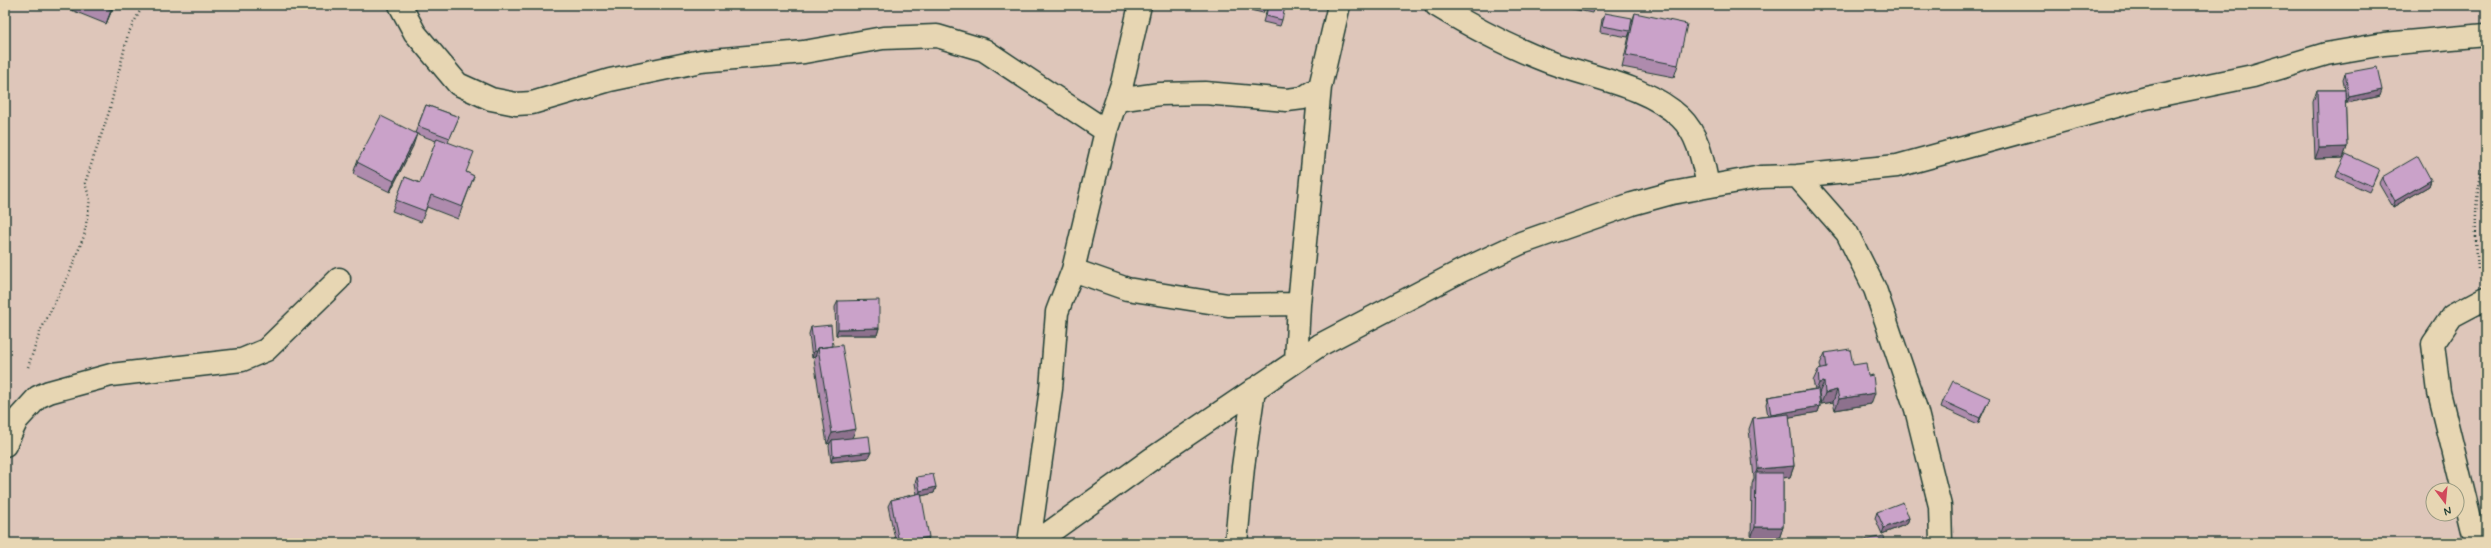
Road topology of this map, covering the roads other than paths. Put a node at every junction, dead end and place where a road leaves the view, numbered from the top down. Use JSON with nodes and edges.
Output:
{"nodes":[{"id":1,"x":400,"y":5,"type":"edge"},
{"id":2,"x":1140,"y":5,"type":"edge"},
{"id":3,"x":1339,"y":5,"type":"edge"},
{"id":4,"x":1436,"y":5,"type":"edge"},
{"id":5,"x":2486,"y":35,"type":"edge"},
{"id":6,"x":1320,"y":87,"type":"junction"},
{"id":7,"x":1117,"y":100,"type":"junction"},
{"id":8,"x":1106,"y":131,"type":"junction"},
{"id":9,"x":1797,"y":176,"type":"junction"},
{"id":10,"x":1708,"y":186,"type":"junction"},
{"id":11,"x":1073,"y":270,"type":"junction"},
{"id":12,"x":339,"y":279,"type":"dead end"},
{"id":13,"x":2483,"y":299,"type":"edge"},
{"id":14,"x":1299,"y":304,"type":"junction"},
{"id":15,"x":1296,"y":361,"type":"junction"},
{"id":16,"x":1254,"y":389,"type":"junction"},
{"id":17,"x":5,"y":445,"type":"edge"},
{"id":18,"x":1029,"y":543,"type":"edge"},
{"id":19,"x":1035,"y":543,"type":"edge"},
{"id":20,"x":1236,"y":543,"type":"edge"},
{"id":21,"x":1941,"y":543,"type":"edge"},
{"id":22,"x":2476,"y":543,"type":"edge"}],
"edges":[{"from":1,"to":8,"type":"street"},
{"from":2,"to":7,"type":"street"},
{"from":3,"to":6,"type":"street"},
{"from":4,"to":10,"type":"street"},
{"from":5,"to":9,"type":"street"},
{"from":6,"to":7,"type":"street"},
{"from":6,"to":14,"type":"street"},
{"from":7,"to":8,"type":"street"},
{"from":8,"to":11,"type":"street"},
{"from":9,"to":10,"type":"street"},
{"from":9,"to":21,"type":"street"},
{"from":10,"to":15,"type":"street"},
{"from":11,"to":14,"type":"street"},
{"from":11,"to":18,"type":"street"},
{"from":12,"to":17,"type":"street"},
{"from":13,"to":22,"type":"street"},
{"from":14,"to":15,"type":"street"},
{"from":15,"to":16,"type":"street"},
{"from":16,"to":19,"type":"street"},
{"from":16,"to":20,"type":"street"}]}
